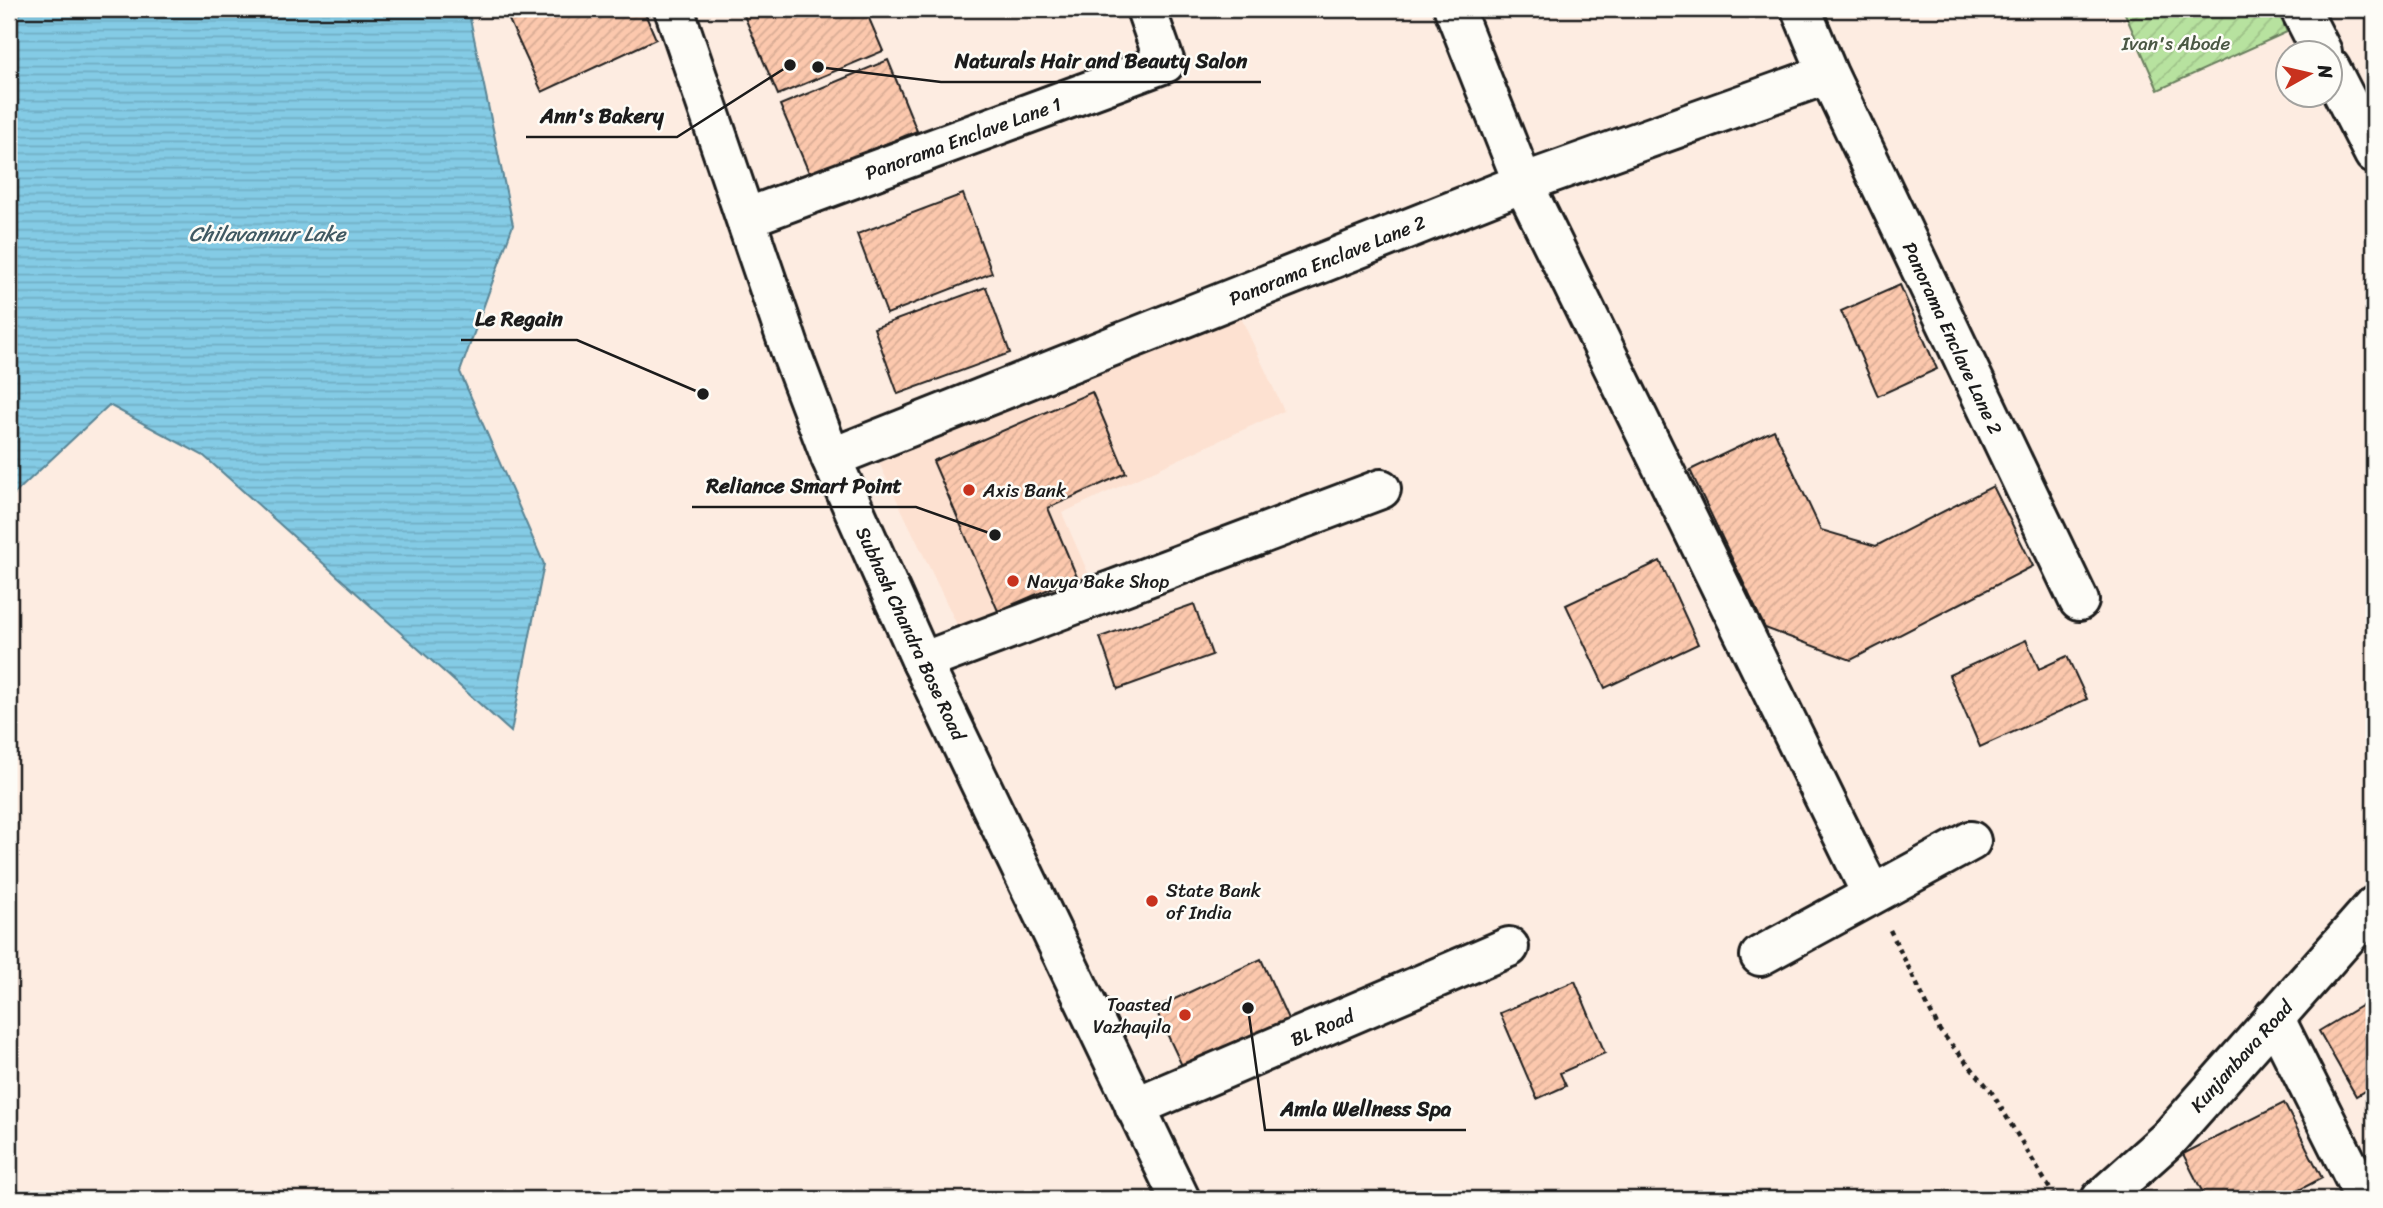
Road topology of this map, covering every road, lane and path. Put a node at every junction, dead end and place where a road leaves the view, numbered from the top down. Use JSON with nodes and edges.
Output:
{"nodes":[{"id":1,"x":674,"y":9,"type":"edge"},
{"id":2,"x":1146,"y":9,"type":"edge"},
{"id":3,"x":1454,"y":9,"type":"edge"},
{"id":4,"x":1801,"y":9,"type":"edge"},
{"id":5,"x":2300,"y":9,"type":"edge"},
{"id":6,"x":2315,"y":38,"type":"edge"},
{"id":7,"x":1828,"y":74,"type":"junction"},
{"id":8,"x":2344,"y":95,"type":"edge"},
{"id":9,"x":2374,"y":154,"type":"edge"},
{"id":10,"x":1523,"y":183,"type":"junction"},
{"id":11,"x":746,"y":218,"type":"junction"},
{"id":12,"x":831,"y":458,"type":"junction"},
{"id":13,"x":1381,"y":489,"type":"dead end"},
{"id":14,"x":2079,"y":601,"type":"dead end"},
{"id":15,"x":922,"y":662,"type":"junction"},
{"id":16,"x":1971,"y":841,"type":"dead end"},
{"id":17,"x":1872,"y":895,"type":"junction"},
{"id":18,"x":2374,"y":906,"type":"edge"},
{"id":19,"x":1509,"y":947,"type":"dead end"},
{"id":20,"x":1760,"y":956,"type":"dead end"},
{"id":21,"x":2274,"y":1017,"type":"junction"},
{"id":22,"x":1135,"y":1107,"type":"junction"},
{"id":23,"x":1180,"y":1199,"type":"edge"},
{"id":24,"x":2056,"y":1199,"type":"edge"},
{"id":25,"x":2101,"y":1199,"type":"edge"},
{"id":26,"x":2365,"y":1199,"type":"edge"}],
"edges":[{"from":1,"to":11,"type":"street","name":"Subhash Chandra Bose Road"},
{"from":2,"to":11,"type":"street","name":"Panorama Enclave Lane 1"},
{"from":3,"to":10,"type":"street"},
{"from":4,"to":7,"type":"street","name":"Panorama Enclave Lane 2"},
{"from":5,"to":6,"type":"street"},
{"from":7,"to":10,"type":"street","name":"Panorama Enclave Lane 2"},
{"from":7,"to":14,"type":"street","name":"Panorama Enclave Lane 2"},
{"from":8,"to":9,"type":"street"},
{"from":10,"to":12,"type":"street","name":"Panorama Enclave Lane 2"},
{"from":10,"to":17,"type":"street"},
{"from":11,"to":12,"type":"street","name":"Subhash Chandra Bose Road"},
{"from":12,"to":15,"type":"street","name":"Subhash Chandra Bose Road"},
{"from":13,"to":15,"type":"street"},
{"from":15,"to":22,"type":"street","name":"Subhash Chandra Bose Road"},
{"from":16,"to":17,"type":"street"},
{"from":17,"to":20,"type":"street"},
{"from":17,"to":24,"type":"path"},
{"from":18,"to":21,"type":"street","name":"Kunjanbava Road"},
{"from":19,"to":22,"type":"street","name":"BL Road"},
{"from":21,"to":25,"type":"street","name":"Kunjanbava Road"},
{"from":21,"to":26,"type":"street"},
{"from":22,"to":23,"type":"street","name":"Subhash Chandra Bose Road"}]}
